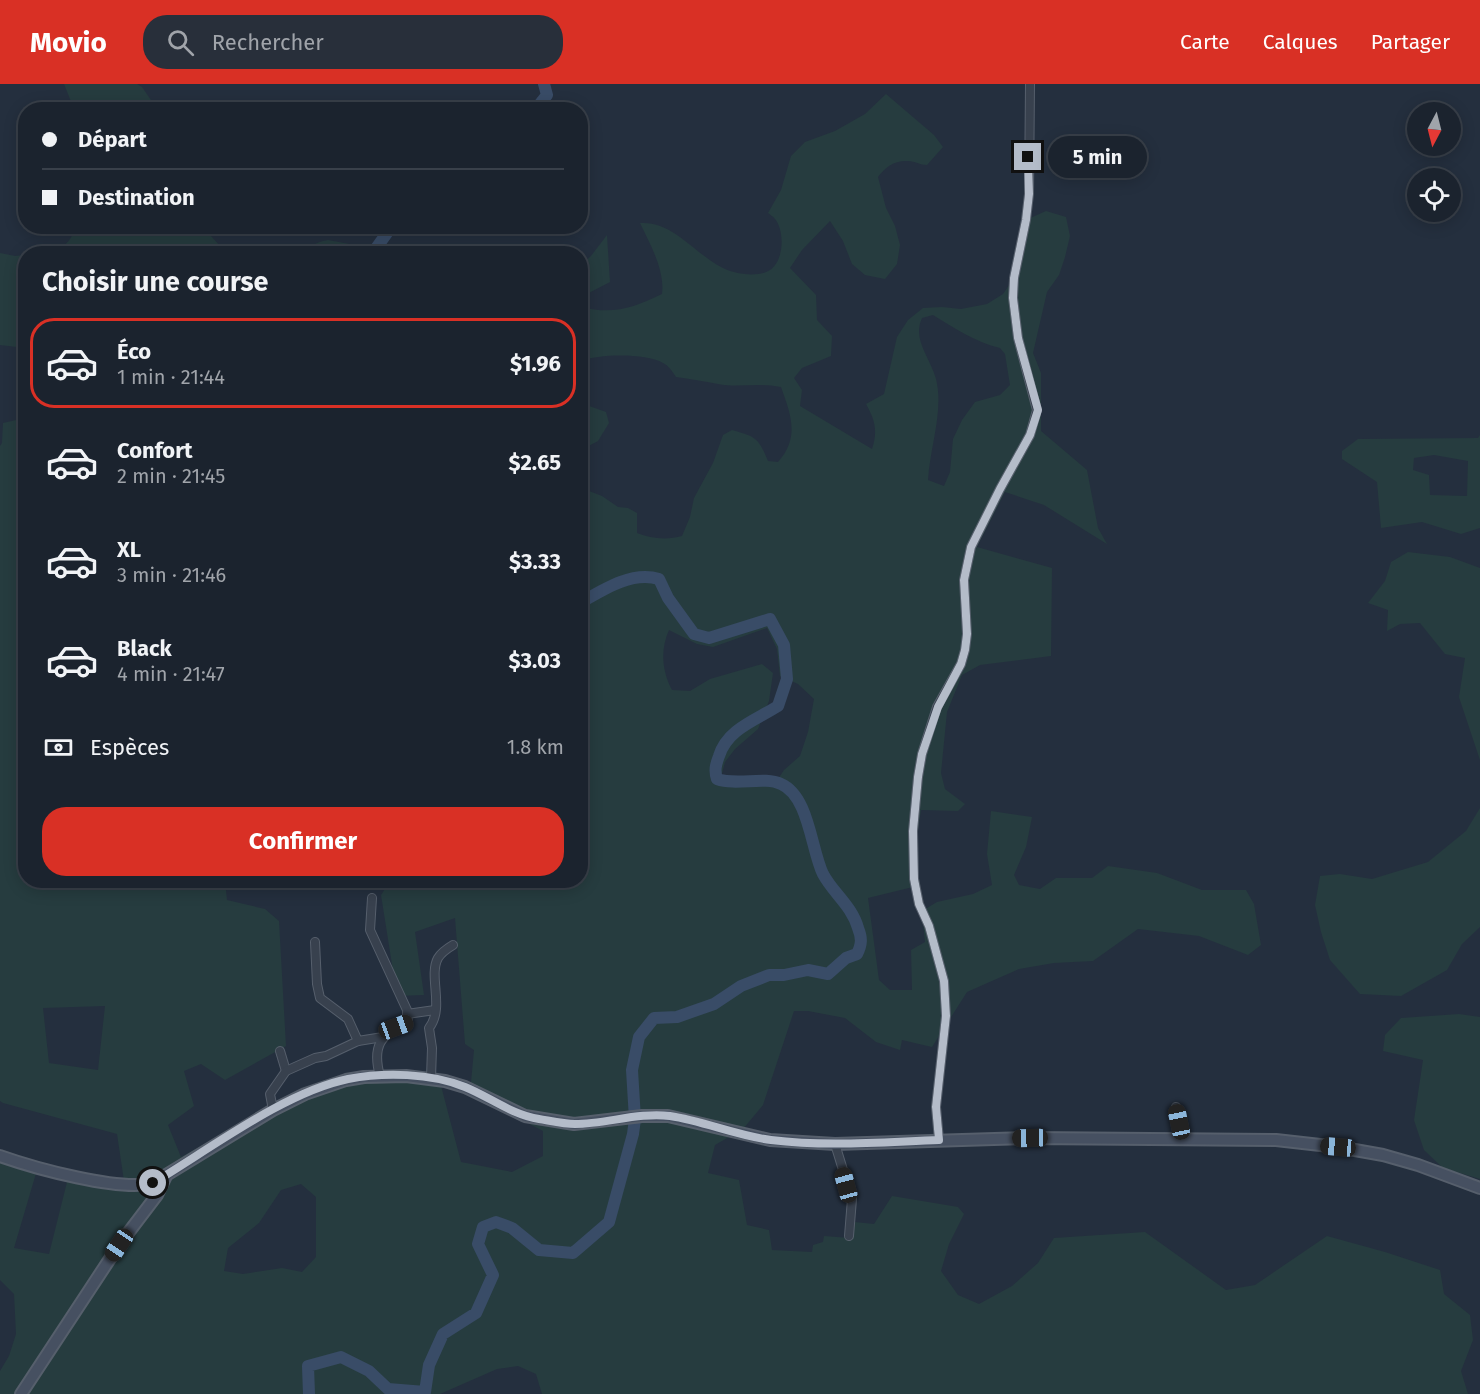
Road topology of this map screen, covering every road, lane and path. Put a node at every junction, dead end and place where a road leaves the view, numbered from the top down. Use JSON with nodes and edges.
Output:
{"nodes":[{"id":1,"x":1030,"y":84,"type":"edge"},
{"id":2,"x":372,"y":897,"type":"dead end"},
{"id":3,"x":315,"y":942,"type":"dead end"},
{"id":4,"x":453,"y":945,"type":"dead end"},
{"id":5,"x":435,"y":1010,"type":"junction"},
{"id":6,"x":407,"y":1014,"type":"junction"},
{"id":7,"x":383,"y":1037,"type":"junction"},
{"id":8,"x":358,"y":1041,"type":"junction"},
{"id":9,"x":279,"y":1051,"type":"dead end"},
{"id":10,"x":286,"y":1071,"type":"junction"},
{"id":11,"x":380,"y":1076,"type":"junction"},
{"id":12,"x":431,"y":1078,"type":"junction"},
{"id":13,"x":1176,"y":1107,"type":"dead end"},
{"id":14,"x":273,"y":1110,"type":"junction"},
{"id":15,"x":939,"y":1140,"type":"junction"},
{"id":16,"x":1176,"y":1140,"type":"junction"},
{"id":17,"x":835,"y":1144,"type":"junction"},
{"id":18,"x":0,"y":1156,"type":"edge"},
{"id":19,"x":166,"y":1176,"type":"junction"},
{"id":20,"x":1480,"y":1188,"type":"edge"},
{"id":21,"x":849,"y":1236,"type":"dead end"},
{"id":22,"x":21,"y":1394,"type":"edge"}],
"edges":[{"from":1,"to":15,"type":"street"},
{"from":2,"to":6,"type":"street"},
{"from":3,"to":8,"type":"street"},
{"from":4,"to":5,"type":"street"},
{"from":5,"to":6,"type":"street"},
{"from":5,"to":12,"type":"street"},
{"from":6,"to":7,"type":"street"},
{"from":7,"to":8,"type":"street"},
{"from":7,"to":11,"type":"street"},
{"from":8,"to":10,"type":"street"},
{"from":9,"to":10,"type":"street"},
{"from":10,"to":14,"type":"street"},
{"from":11,"to":12,"type":"main road"},
{"from":11,"to":14,"type":"main road"},
{"from":12,"to":17,"type":"main road"},
{"from":13,"to":16,"type":"street"},
{"from":14,"to":19,"type":"main road"},
{"from":15,"to":16,"type":"main road"},
{"from":15,"to":17,"type":"main road"},
{"from":16,"to":20,"type":"main road"},
{"from":17,"to":21,"type":"street"},
{"from":18,"to":19,"type":"main road"},
{"from":19,"to":22,"type":"main road"}]}
